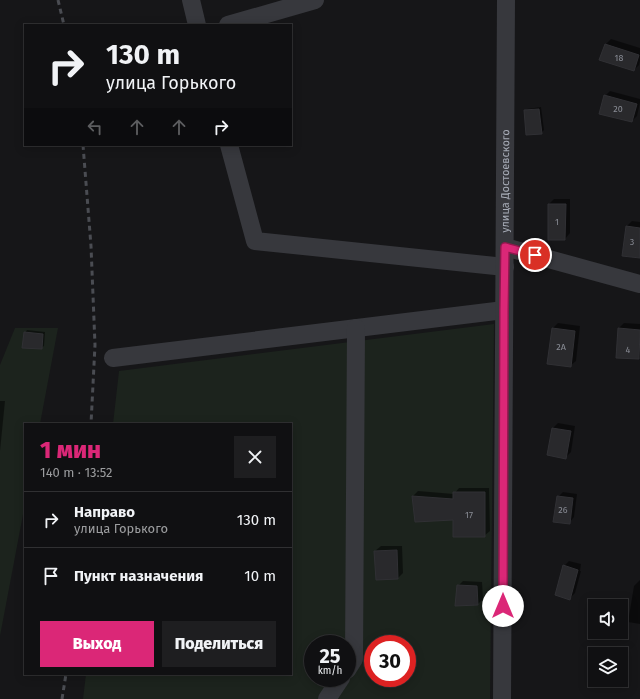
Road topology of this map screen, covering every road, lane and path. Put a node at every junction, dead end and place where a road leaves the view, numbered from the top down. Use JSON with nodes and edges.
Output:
{"nodes":[{"id":1,"x":191,"y":0,"type":"edge"},
{"id":2,"x":315,"y":0,"type":"edge"},
{"id":3,"x":506,"y":0,"type":"edge"},
{"id":4,"x":198,"y":24,"type":"edge"},
{"id":5,"x":231,"y":24,"type":"edge"},
{"id":6,"x":230,"y":146,"type":"edge"},
{"id":7,"x":505,"y":247,"type":"junction"},
{"id":8,"x":505,"y":267,"type":"junction"},
{"id":9,"x":640,"y":284,"type":"edge"},
{"id":10,"x":504,"y":310,"type":"junction"},
{"id":11,"x":356,"y":328,"type":"junction"},
{"id":12,"x":113,"y":358,"type":"dead end"},
{"id":13,"x":354,"y":635,"type":"edge"},
{"id":14,"x":335,"y":687,"type":"edge"},
{"id":15,"x":327,"y":699,"type":"edge"},
{"id":16,"x":502,"y":699,"type":"edge"}],
"edges":[{"from":1,"to":4,"type":"street"},
{"from":2,"to":5,"type":"street"},
{"from":3,"to":7,"type":"street","name":"улица Достоевского"},
{"from":6,"to":8,"type":"street"},
{"from":7,"to":8,"type":"street","name":"улица Достоевского"},
{"from":7,"to":9,"type":"street"},
{"from":8,"to":10,"type":"street","name":"улица Достоевского"},
{"from":10,"to":11,"type":"street"},
{"from":10,"to":16,"type":"street","name":"улица Достоевского"},
{"from":11,"to":12,"type":"street"},
{"from":11,"to":13,"type":"street"},
{"from":14,"to":15,"type":"street"}]}
